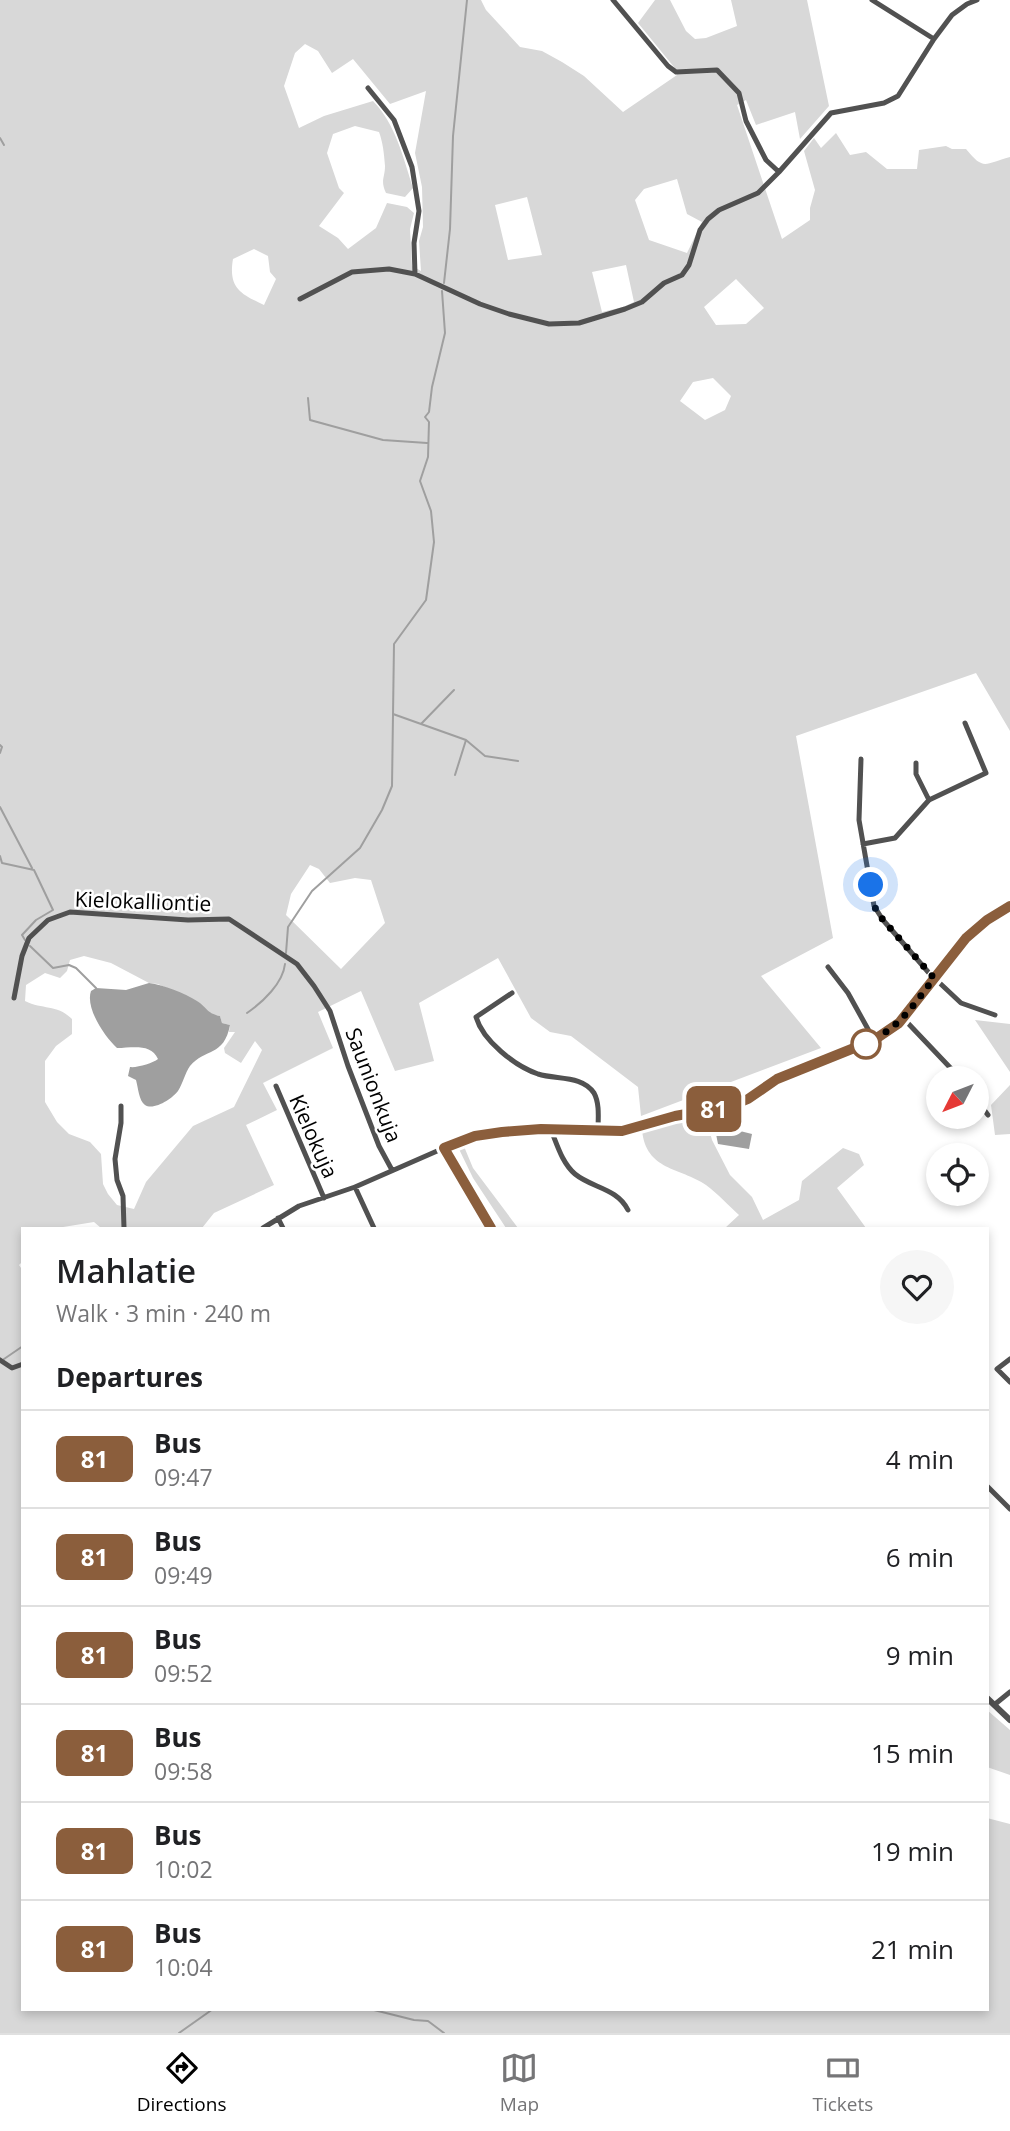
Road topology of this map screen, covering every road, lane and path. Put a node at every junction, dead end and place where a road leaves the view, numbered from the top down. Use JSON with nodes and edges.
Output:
{"nodes":[{"id":1,"x":613,"y":0,"type":"edge"},
{"id":2,"x":872,"y":0,"type":"edge"},
{"id":3,"x":977,"y":0,"type":"edge"},
{"id":4,"x":934,"y":38,"type":"junction"},
{"id":5,"x":368,"y":88,"type":"dead end"},
{"id":6,"x":779,"y":172,"type":"junction"},
{"id":7,"x":415,"y":274,"type":"junction"},
{"id":8,"x":300,"y":299,"type":"dead end"},
{"id":9,"x":965,"y":723,"type":"dead end"},
{"id":10,"x":861,"y":759,"type":"dead end"},
{"id":11,"x":915,"y":763,"type":"dead end"},
{"id":12,"x":929,"y":800,"type":"junction"},
{"id":13,"x":863,"y":844,"type":"junction"},
{"id":14,"x":1010,"y":906,"type":"edge"},
{"id":15,"x":828,"y":967,"type":"dead end"},
{"id":16,"x":934,"y":978,"type":"junction"},
{"id":17,"x":512,"y":993,"type":"dead end"},
{"id":18,"x":14,"y":998,"type":"dead end"},
{"id":19,"x":330,"y":1011,"type":"joint"},
{"id":20,"x":995,"y":1015,"type":"dead end"},
{"id":21,"x":904,"y":1019,"type":"junction"},
{"id":22,"x":874,"y":1040,"type":"junction"},
{"id":23,"x":949,"y":1066,"type":"edge"},
{"id":24,"x":276,"y":1086,"type":"dead end"},
{"id":25,"x":121,"y":1107,"type":"dead end"},
{"id":26,"x":551,"y":1130,"type":"junction"},
{"id":27,"x":598,"y":1131,"type":"junction"},
{"id":28,"x":444,"y":1148,"type":"junction"},
{"id":29,"x":392,"y":1170,"type":"junction"},
{"id":30,"x":355,"y":1187,"type":"junction"},
{"id":31,"x":324,"y":1198,"type":"junction"},
{"id":32,"x":628,"y":1210,"type":"dead end"},
{"id":33,"x":278,"y":1218,"type":"junction"},
{"id":34,"x":124,"y":1227,"type":"edge"},
{"id":35,"x":264,"y":1227,"type":"edge"},
{"id":36,"x":282,"y":1227,"type":"edge"},
{"id":37,"x":374,"y":1227,"type":"edge"},
{"id":38,"x":490,"y":1227,"type":"edge"},
{"id":39,"x":1010,"y":1359,"type":"edge"},
{"id":40,"x":0,"y":1360,"type":"edge"},
{"id":41,"x":21,"y":1365,"type":"edge"},
{"id":42,"x":1010,"y":1382,"type":"edge"},
{"id":43,"x":989,"y":1488,"type":"edge"},
{"id":44,"x":1010,"y":1509,"type":"edge"},
{"id":45,"x":1010,"y":1692,"type":"edge"},
{"id":46,"x":989,"y":1700,"type":"edge"},
{"id":47,"x":994,"y":1705,"type":"junction"},
{"id":48,"x":1010,"y":1720,"type":"edge"}],
"edges":[{"from":1,"to":6,"type":"street"},
{"from":2,"to":4,"type":"street"},
{"from":3,"to":4,"type":"street"},
{"from":4,"to":6,"type":"street"},
{"from":5,"to":7,"type":"street"},
{"from":6,"to":7,"type":"street"},
{"from":7,"to":8,"type":"street"},
{"from":9,"to":12,"type":"street"},
{"from":10,"to":13,"type":"street"},
{"from":11,"to":12,"type":"street"},
{"from":12,"to":13,"type":"street"},
{"from":13,"to":16,"type":"street"},
{"from":14,"to":16,"type":"street"},
{"from":15,"to":22,"type":"street"},
{"from":16,"to":20,"type":"street"},
{"from":16,"to":21,"type":"street"},
{"from":17,"to":27,"type":"street"},
{"from":18,"to":19,"type":"street","name":"Kielokalliontie"},
{"from":19,"to":29,"type":"street","name":"Saunionkuja"},
{"from":21,"to":22,"type":"street"},
{"from":21,"to":23,"type":"street"},
{"from":22,"to":27,"type":"street"},
{"from":24,"to":31,"type":"street","name":"Kielokuja"},
{"from":25,"to":34,"type":"street"},
{"from":26,"to":27,"type":"street"},
{"from":26,"to":28,"type":"street"},
{"from":26,"to":32,"type":"street"},
{"from":28,"to":29,"type":"street"},
{"from":28,"to":38,"type":"street"},
{"from":29,"to":30,"type":"street"},
{"from":30,"to":31,"type":"street"},
{"from":30,"to":37,"type":"street"},
{"from":31,"to":33,"type":"street"},
{"from":33,"to":35,"type":"street"},
{"from":33,"to":36,"type":"street"},
{"from":39,"to":42,"type":"street"},
{"from":40,"to":41,"type":"street"},
{"from":43,"to":44,"type":"street"},
{"from":45,"to":47,"type":"street"},
{"from":46,"to":47,"type":"street"},
{"from":47,"to":48,"type":"street"}]}
